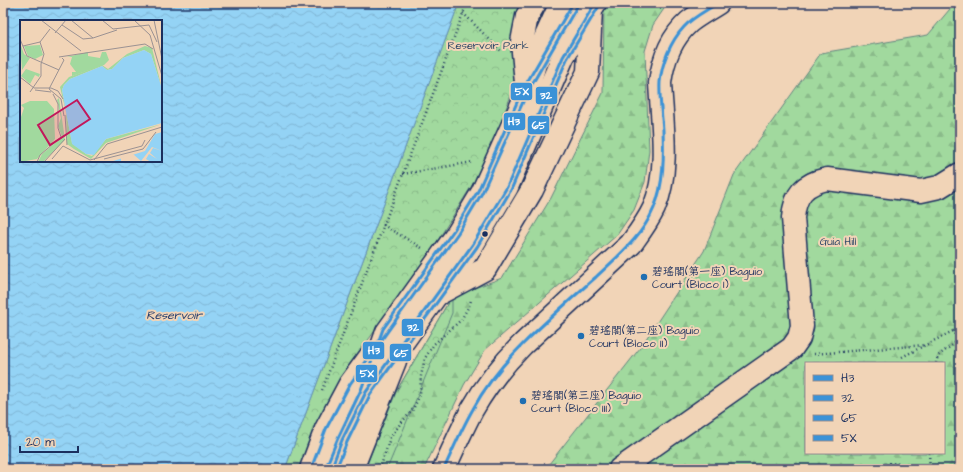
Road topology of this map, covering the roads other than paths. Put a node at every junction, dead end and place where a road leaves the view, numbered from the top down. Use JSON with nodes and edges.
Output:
{"nodes":[{"id":1,"x":535,"y":3,"type":"edge"},
{"id":2,"x":563,"y":3,"type":"edge"},
{"id":3,"x":718,"y":3,"type":"edge"},
{"id":4,"x":588,"y":5,"type":"edge"},
{"id":5,"x":527,"y":93,"type":"junction"},
{"id":6,"x":960,"y":174,"type":"edge"},
{"id":7,"x":438,"y":294,"type":"junction"},
{"id":8,"x":395,"y":338,"type":"junction"},
{"id":9,"x":311,"y":469,"type":"edge"},
{"id":10,"x":331,"y":469,"type":"edge"},
{"id":11,"x":352,"y":469,"type":"edge"},
{"id":12,"x":444,"y":469,"type":"edge"},
{"id":13,"x":620,"y":469,"type":"edge"}],
"edges":[{"from":1,"to":5,"type":"main road"},
{"from":2,"to":5,"type":"main road"},
{"from":3,"to":12,"type":"main road"},
{"from":4,"to":5,"type":"main road"},
{"from":4,"to":7,"type":"main road"},
{"from":4,"to":7,"type":"main road"},
{"from":5,"to":8,"type":"main road"},
{"from":6,"to":13,"type":"main road"},
{"from":7,"to":8,"type":"main road"},
{"from":8,"to":9,"type":"main road"},
{"from":8,"to":10,"type":"main road"},
{"from":8,"to":11,"type":"main road"}]}
